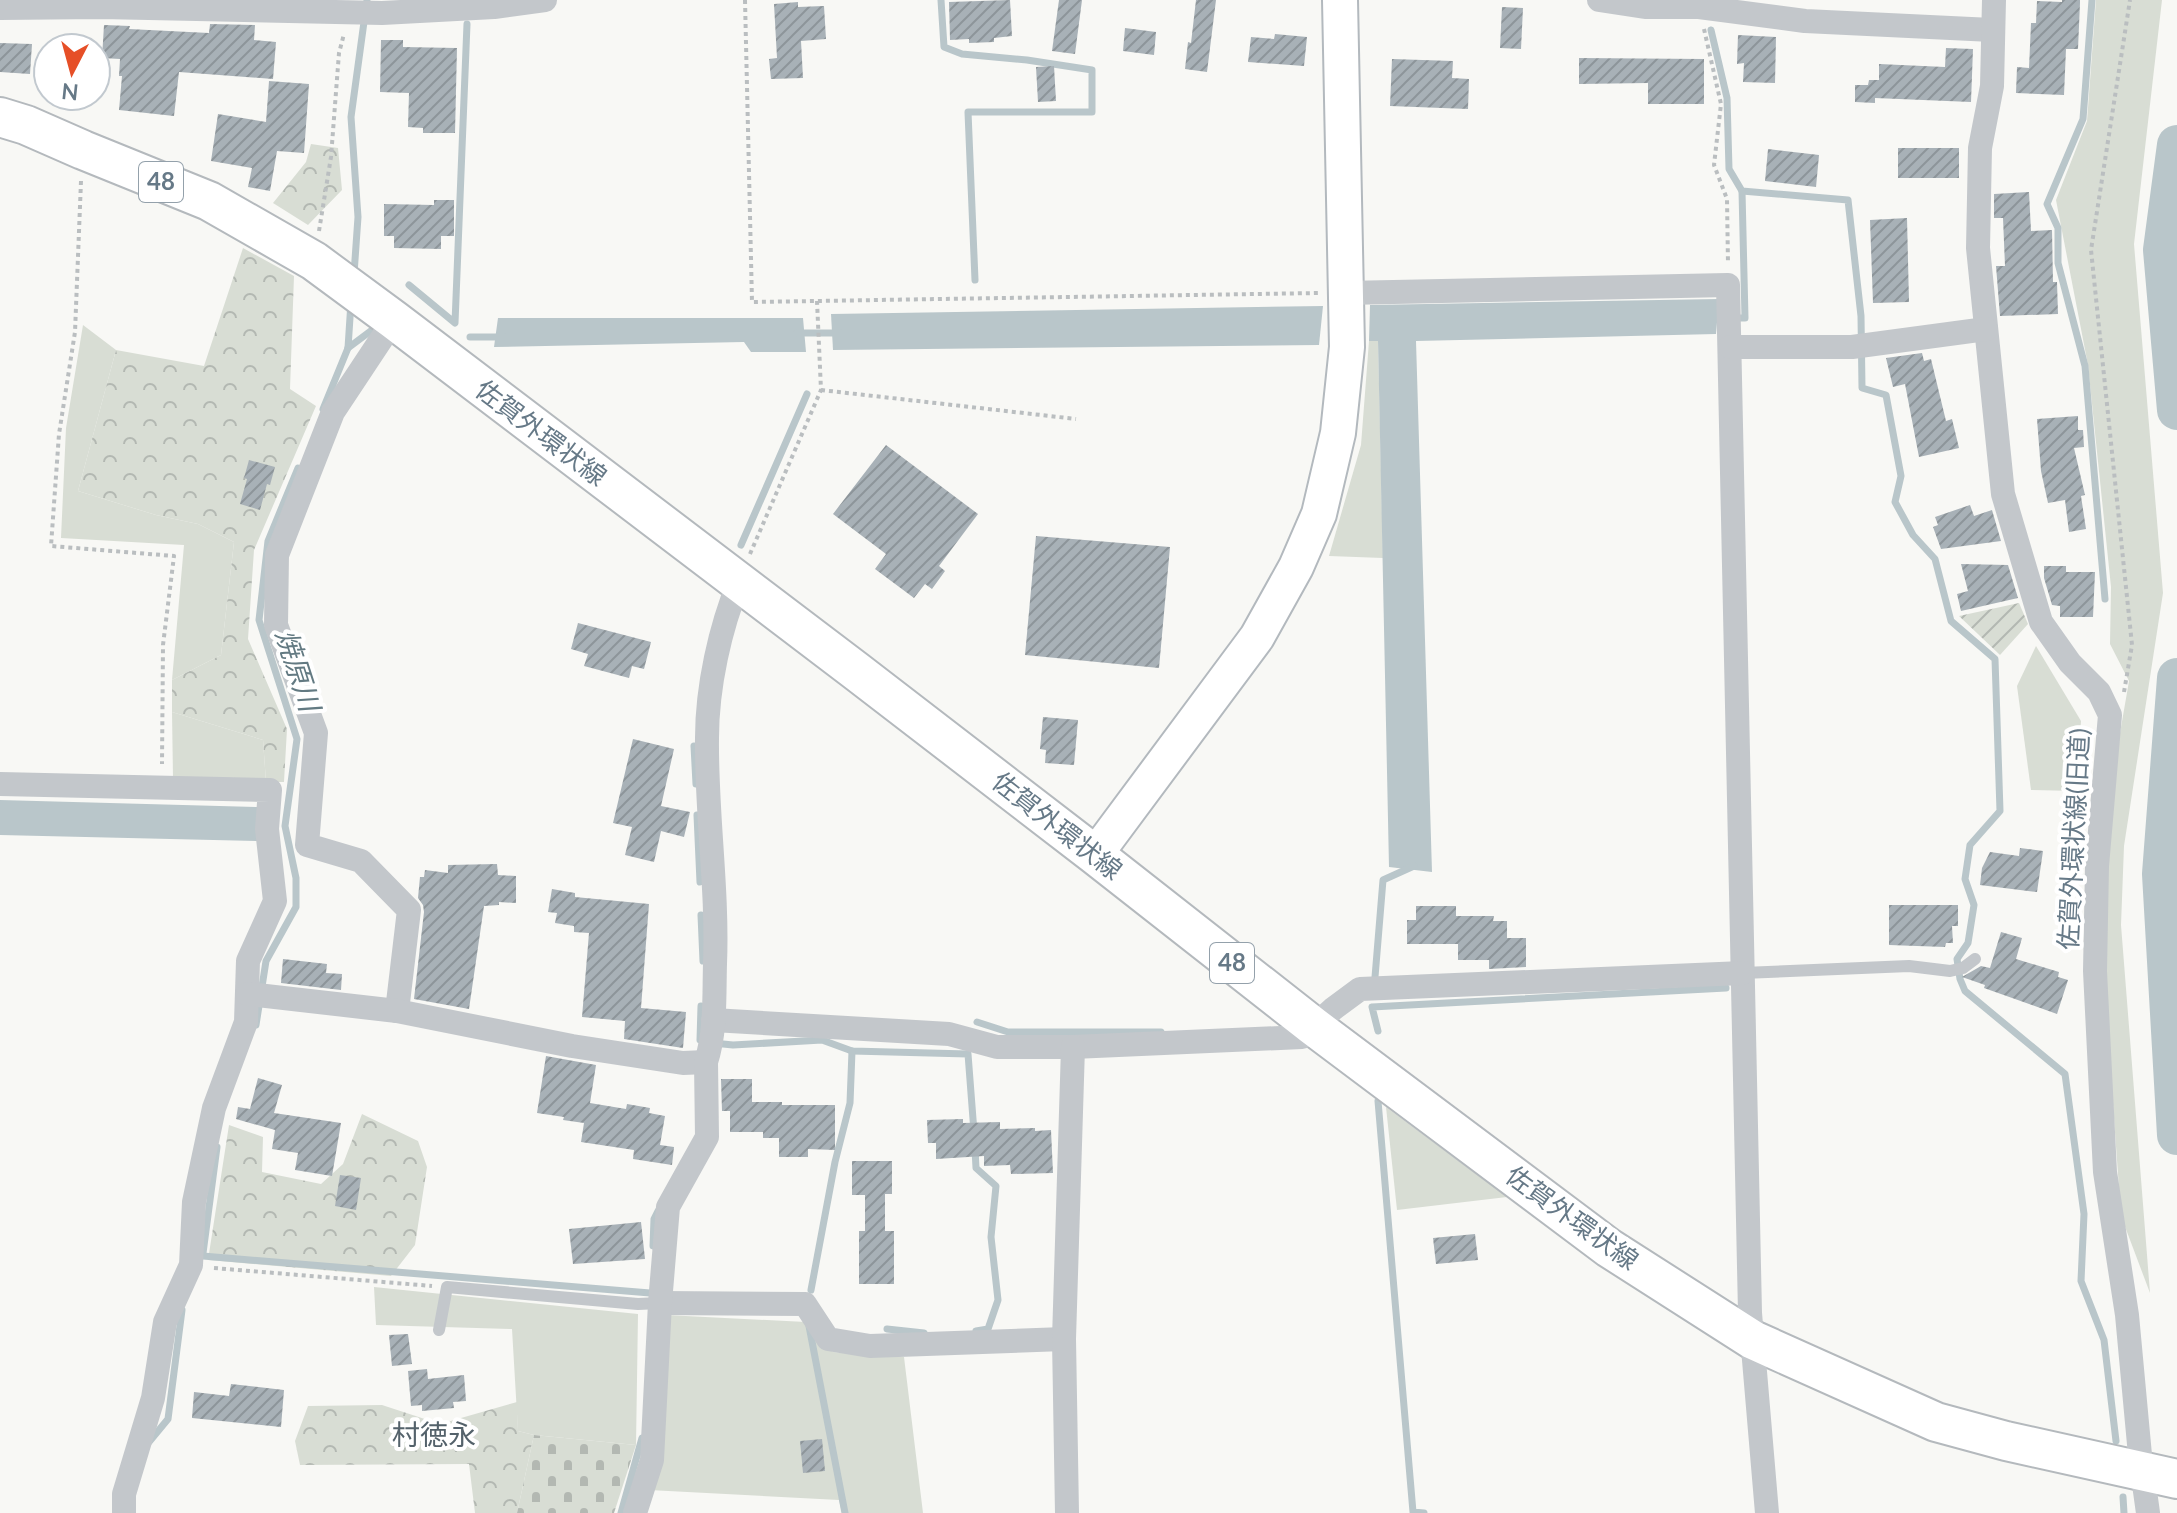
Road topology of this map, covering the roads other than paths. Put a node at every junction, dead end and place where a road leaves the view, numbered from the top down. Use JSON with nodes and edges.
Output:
{"nodes":[{"id":1,"x":545,"y":0,"type":"edge"},
{"id":2,"x":1340,"y":0,"type":"edge"},
{"id":3,"x":1599,"y":0,"type":"edge"},
{"id":4,"x":1994,"y":0,"type":"edge"},
{"id":5,"x":100,"y":4,"type":"edge"},
{"id":6,"x":350,"y":6,"type":"edge"},
{"id":7,"x":0,"y":8,"type":"edge"},
{"id":8,"x":1992,"y":30,"type":"junction"},
{"id":9,"x":0,"y":117,"type":"edge"},
{"id":10,"x":1345,"y":293,"type":"junction"},
{"id":11,"x":1729,"y":317,"type":"junction"},
{"id":12,"x":394,"y":320,"type":"junction"},
{"id":13,"x":1986,"y":329,"type":"junction"},
{"id":14,"x":739,"y":582,"type":"junction"},
{"id":15,"x":0,"y":784,"type":"edge"},
{"id":16,"x":1095,"y":855,"type":"junction"},
{"id":17,"x":1975,"y":959,"type":"dead end"},
{"id":18,"x":1743,"y":973,"type":"junction"},
{"id":19,"x":248,"y":994,"type":"junction"},
{"id":20,"x":397,"y":1011,"type":"junction"},
{"id":21,"x":1313,"y":1026,"type":"junction"},
{"id":22,"x":705,"y":1045,"type":"junction"},
{"id":23,"x":1073,"y":1047,"type":"junction"},
{"id":24,"x":649,"y":1304,"type":"junction"},
{"id":25,"x":439,"y":1330,"type":"dead end"},
{"id":26,"x":1064,"y":1339,"type":"junction"},
{"id":27,"x":1753,"y":1340,"type":"junction"},
{"id":28,"x":2160,"y":1476,"type":"edge"},
{"id":29,"x":124,"y":1513,"type":"edge"},
{"id":30,"x":635,"y":1513,"type":"edge"},
{"id":31,"x":1067,"y":1513,"type":"edge"},
{"id":32,"x":1767,"y":1513,"type":"edge"},
{"id":33,"x":2148,"y":1513,"type":"edge"}],
"edges":[{"from":1,"to":6,"type":"street"},
{"from":2,"to":10,"type":"street"},
{"from":3,"to":8,"type":"street"},
{"from":4,"to":8,"type":"street","name":"佐賀外環状線(旧道)"},
{"from":5,"to":6,"type":"street"},
{"from":5,"to":7,"type":"street"},
{"from":8,"to":13,"type":"street","name":"佐賀外環状線(旧道)"},
{"from":9,"to":12,"type":"main road","name":"佐賀外環状線","number":"48"},
{"from":10,"to":11,"type":"street"},
{"from":10,"to":16,"type":"street"},
{"from":11,"to":13,"type":"street"},
{"from":11,"to":18,"type":"street"},
{"from":12,"to":14,"type":"main road","name":"佐賀外環状線","number":"48"},
{"from":12,"to":20,"type":"street"},
{"from":13,"to":28,"type":"street","name":"佐賀外環状線(旧道)"},
{"from":14,"to":16,"type":"main road","name":"佐賀外環状線","number":"48"},
{"from":14,"to":22,"type":"street"},
{"from":15,"to":19,"type":"street"},
{"from":16,"to":21,"type":"main road","name":"佐賀外環状線","number":"48"},
{"from":17,"to":18,"type":"lane"},
{"from":18,"to":21,"type":"street"},
{"from":18,"to":27,"type":"street"},
{"from":19,"to":20,"type":"street"},
{"from":19,"to":29,"type":"street"},
{"from":20,"to":22,"type":"street"},
{"from":21,"to":23,"type":"street"},
{"from":21,"to":27,"type":"main road","name":"佐賀外環状線","number":"48"},
{"from":22,"to":23,"type":"street"},
{"from":22,"to":24,"type":"street"},
{"from":23,"to":26,"type":"street"},
{"from":24,"to":25,"type":"lane"},
{"from":24,"to":26,"type":"street"},
{"from":24,"to":30,"type":"street"},
{"from":26,"to":31,"type":"street"},
{"from":27,"to":28,"type":"main road","name":"佐賀外環状線","number":"48"},
{"from":27,"to":32,"type":"street"},
{"from":28,"to":33,"type":"street","name":"佐賀外環状線(旧道)"}]}
